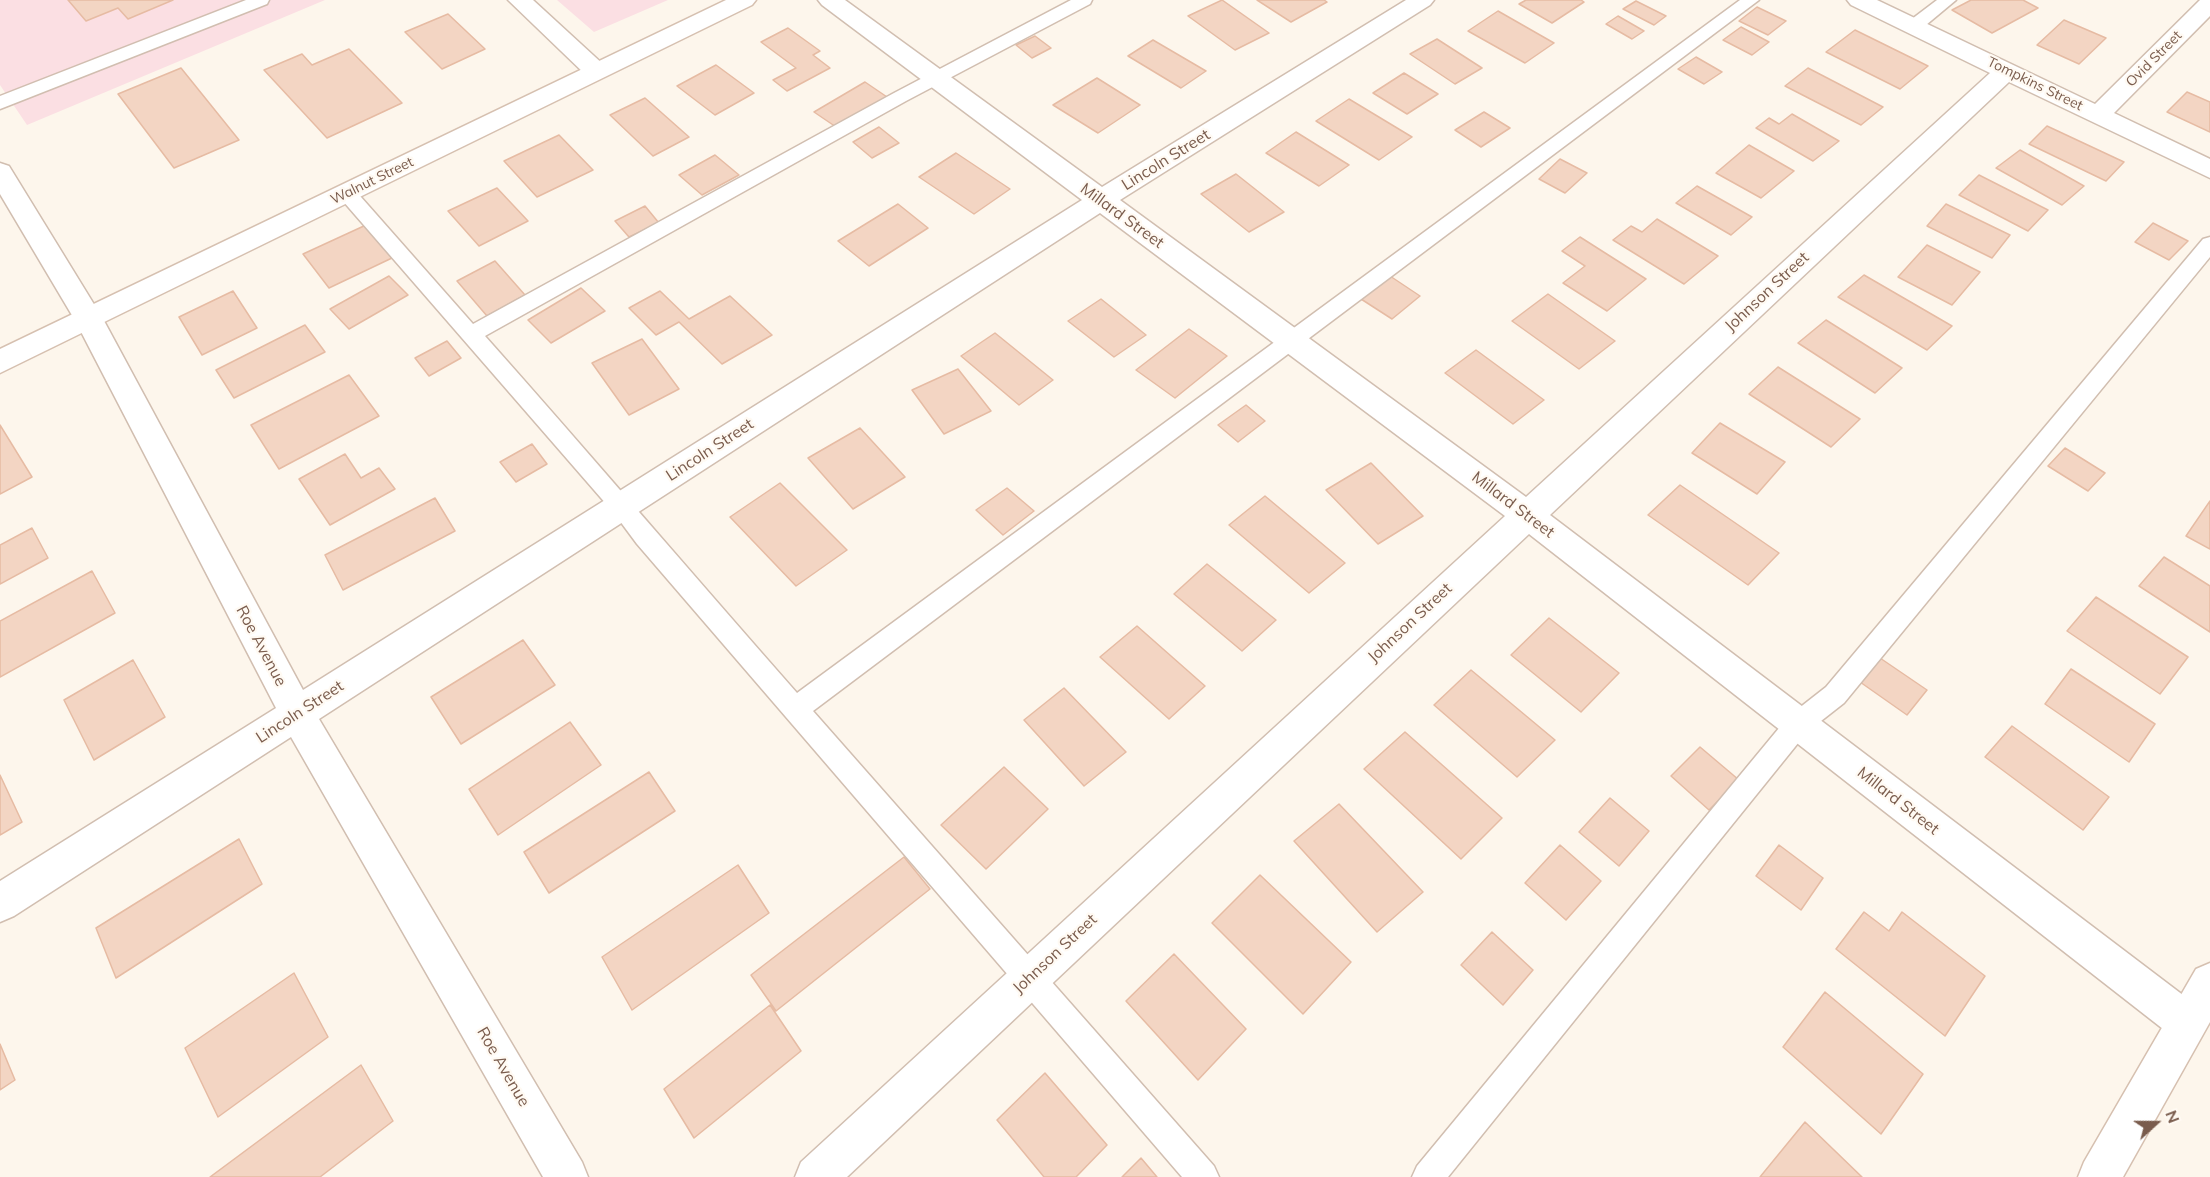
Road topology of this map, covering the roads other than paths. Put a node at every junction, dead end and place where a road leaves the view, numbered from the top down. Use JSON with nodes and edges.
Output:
{"nodes":[{"id":1,"x":261,"y":0,"type":"edge"},
{"id":2,"x":520,"y":0,"type":"edge"},
{"id":3,"x":744,"y":0,"type":"edge"},
{"id":4,"x":830,"y":0,"type":"edge"},
{"id":5,"x":1084,"y":0,"type":"edge"},
{"id":6,"x":1422,"y":0,"type":"edge"},
{"id":7,"x":1751,"y":0,"type":"edge"},
{"id":8,"x":1859,"y":0,"type":"edge"},
{"id":9,"x":1947,"y":0,"type":"edge"},
{"id":10,"x":2210,"y":3,"type":"edge"},
{"id":11,"x":1914,"y":26,"type":"junction"},
{"id":12,"x":2007,"y":70,"type":"junction"},
{"id":13,"x":596,"y":71,"type":"junction"},
{"id":14,"x":937,"y":79,"type":"junction"},
{"id":15,"x":0,"y":103,"type":"edge"},
{"id":16,"x":2098,"y":115,"type":"junction"},
{"id":17,"x":2210,"y":169,"type":"edge"},
{"id":18,"x":0,"y":172,"type":"edge"},
{"id":19,"x":346,"y":193,"type":"junction"},
{"id":20,"x":1101,"y":200,"type":"junction"},
{"id":21,"x":2210,"y":244,"type":"edge"},
{"id":22,"x":89,"y":319,"type":"junction"},
{"id":23,"x":470,"y":335,"type":"junction"},
{"id":24,"x":1291,"y":340,"type":"junction"},
{"id":25,"x":0,"y":362,"type":"edge"},
{"id":26,"x":622,"y":506,"type":"junction"},
{"id":27,"x":1527,"y":515,"type":"junction"},
{"id":28,"x":795,"y":709,"type":"junction"},
{"id":29,"x":297,"y":714,"type":"junction"},
{"id":30,"x":1798,"y":724,"type":"junction"},
{"id":31,"x":0,"y":903,"type":"edge"},
{"id":32,"x":1030,"y":977,"type":"junction"},
{"id":33,"x":2210,"y":983,"type":"edge"},
{"id":34,"x":2186,"y":1022,"type":"junction"},
{"id":35,"x":567,"y":1177,"type":"edge"},
{"id":36,"x":816,"y":1177,"type":"edge"},
{"id":37,"x":1203,"y":1177,"type":"edge"},
{"id":38,"x":1428,"y":1177,"type":"edge"},
{"id":39,"x":2099,"y":1177,"type":"edge"}],
"edges":[{"from":1,"to":15,"type":"lane"},
{"from":2,"to":13,"type":"street"},
{"from":3,"to":13,"type":"street","name":"Walnut Street"},
{"from":4,"to":14,"type":"street","name":"Millard Street"},
{"from":5,"to":14,"type":"lane"},
{"from":6,"to":20,"type":"street","name":"Lincoln Street"},
{"from":7,"to":24,"type":"lane"},
{"from":8,"to":11,"type":"street","name":"Tompkins Street"},
{"from":9,"to":11,"type":"lane"},
{"from":10,"to":16,"type":"street","name":"Ovid Street"},
{"from":11,"to":12,"type":"street","name":"Tompkins Street"},
{"from":12,"to":16,"type":"street","name":"Tompkins Street"},
{"from":12,"to":27,"type":"street","name":"Johnson Street"},
{"from":13,"to":19,"type":"street","name":"Walnut Street"},
{"from":14,"to":20,"type":"street","name":"Millard Street"},
{"from":14,"to":23,"type":"lane"},
{"from":16,"to":17,"type":"street","name":"Tompkins Street"},
{"from":18,"to":22,"type":"street","name":"Roe Avenue"},
{"from":19,"to":22,"type":"street","name":"Walnut Street"},
{"from":19,"to":23,"type":"lane"},
{"from":20,"to":24,"type":"street","name":"Millard Street"},
{"from":20,"to":26,"type":"street","name":"Lincoln Street"},
{"from":21,"to":30,"type":"lane"},
{"from":22,"to":25,"type":"street","name":"Walnut Street"},
{"from":22,"to":29,"type":"street","name":"Roe Avenue"},
{"from":23,"to":26,"type":"lane"},
{"from":24,"to":27,"type":"street","name":"Millard Street"},
{"from":24,"to":28,"type":"lane"},
{"from":26,"to":28,"type":"lane"},
{"from":26,"to":29,"type":"street","name":"Lincoln Street"},
{"from":27,"to":30,"type":"street","name":"Millard Street"},
{"from":27,"to":32,"type":"street","name":"Johnson Street"},
{"from":28,"to":32,"type":"lane"},
{"from":29,"to":31,"type":"street","name":"Lincoln Street"},
{"from":29,"to":35,"type":"street","name":"Roe Avenue"},
{"from":30,"to":34,"type":"street","name":"Millard Street"},
{"from":30,"to":38,"type":"lane"},
{"from":32,"to":36,"type":"street","name":"Johnson Street"},
{"from":32,"to":37,"type":"lane"},
{"from":33,"to":34,"type":"street"},
{"from":34,"to":39,"type":"street"}]}
